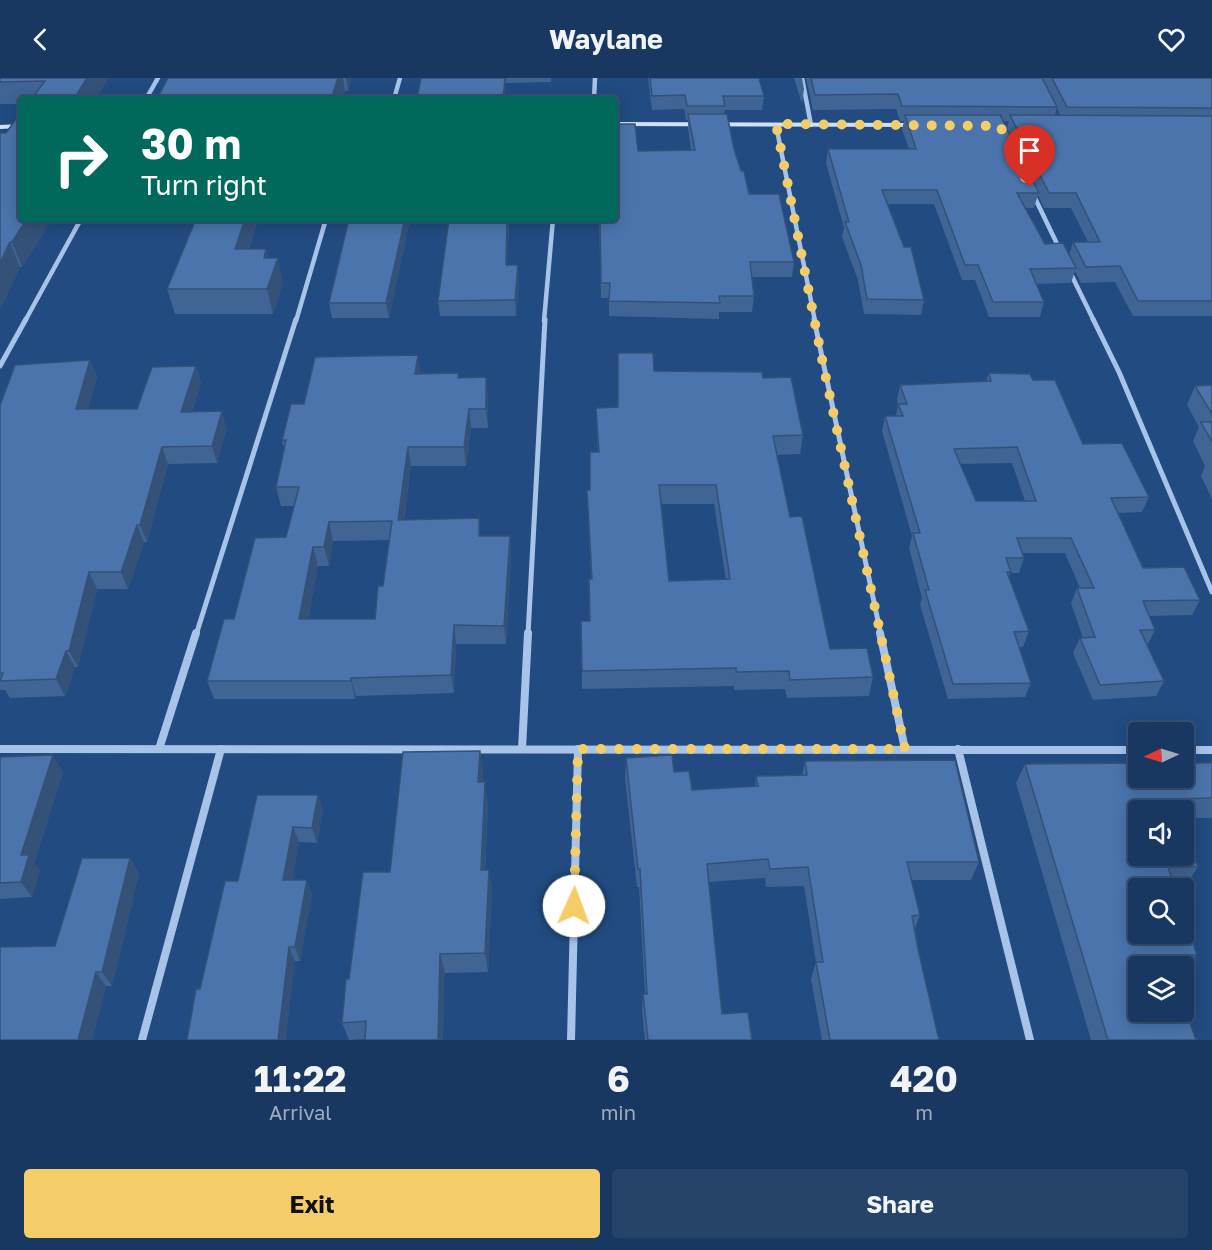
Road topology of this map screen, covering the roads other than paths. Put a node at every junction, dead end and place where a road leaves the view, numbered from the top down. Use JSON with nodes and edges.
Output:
{"nodes":[{"id":1,"x":158,"y":78,"type":"edge"},
{"id":2,"x":400,"y":78,"type":"edge"},
{"id":3,"x":595,"y":78,"type":"edge"},
{"id":4,"x":802,"y":78,"type":"edge"},
{"id":5,"x":148,"y":96,"type":"edge"},
{"id":6,"x":395,"y":96,"type":"edge"},
{"id":7,"x":594,"y":96,"type":"edge"},
{"id":8,"x":618,"y":124,"type":"edge"},
{"id":9,"x":776,"y":124,"type":"junction"},
{"id":10,"x":812,"y":124,"type":"junction"},
{"id":11,"x":930,"y":125,"type":"edge"},
{"id":12,"x":18,"y":126,"type":"edge"},
{"id":13,"x":0,"y":127,"type":"edge"},
{"id":14,"x":1031,"y":190,"type":"edge"},
{"id":15,"x":79,"y":222,"type":"edge"},
{"id":16,"x":325,"y":222,"type":"edge"},
{"id":17,"x":553,"y":222,"type":"edge"},
{"id":18,"x":1062,"y":254,"type":"edge"},
{"id":19,"x":1067,"y":265,"type":"edge"},
{"id":20,"x":0,"y":366,"type":"edge"},
{"id":21,"x":1212,"y":592,"type":"edge"},
{"id":22,"x":0,"y":749,"type":"edge"},
{"id":23,"x":159,"y":749,"type":"junction"},
{"id":24,"x":221,"y":749,"type":"junction"},
{"id":25,"x":522,"y":749,"type":"junction"},
{"id":26,"x":578,"y":749,"type":"junction"},
{"id":27,"x":905,"y":749,"type":"junction"},
{"id":28,"x":958,"y":749,"type":"junction"},
{"id":29,"x":1128,"y":750,"type":"edge"},
{"id":30,"x":1194,"y":750,"type":"edge"},
{"id":31,"x":1212,"y":750,"type":"edge"},
{"id":32,"x":142,"y":1040,"type":"edge"},
{"id":33,"x":571,"y":1040,"type":"edge"},
{"id":34,"x":1030,"y":1040,"type":"edge"}],
"edges":[{"from":1,"to":5,"type":"street"},
{"from":2,"to":6,"type":"street"},
{"from":3,"to":7,"type":"street"},
{"from":4,"to":10,"type":"street"},
{"from":8,"to":9,"type":"main road"},
{"from":9,"to":10,"type":"main road"},
{"from":9,"to":27,"type":"street"},
{"from":10,"to":11,"type":"main road"},
{"from":12,"to":13,"type":"main road"},
{"from":14,"to":18,"type":"street"},
{"from":15,"to":20,"type":"street"},
{"from":16,"to":23,"type":"street"},
{"from":17,"to":25,"type":"street"},
{"from":19,"to":21,"type":"street"},
{"from":22,"to":23,"type":"street"},
{"from":23,"to":24,"type":"street"},
{"from":24,"to":25,"type":"street"},
{"from":24,"to":32,"type":"street"},
{"from":25,"to":26,"type":"street"},
{"from":26,"to":27,"type":"street"},
{"from":26,"to":33,"type":"street"},
{"from":27,"to":28,"type":"street"},
{"from":28,"to":29,"type":"street"},
{"from":28,"to":34,"type":"street"},
{"from":30,"to":31,"type":"street"}]}
